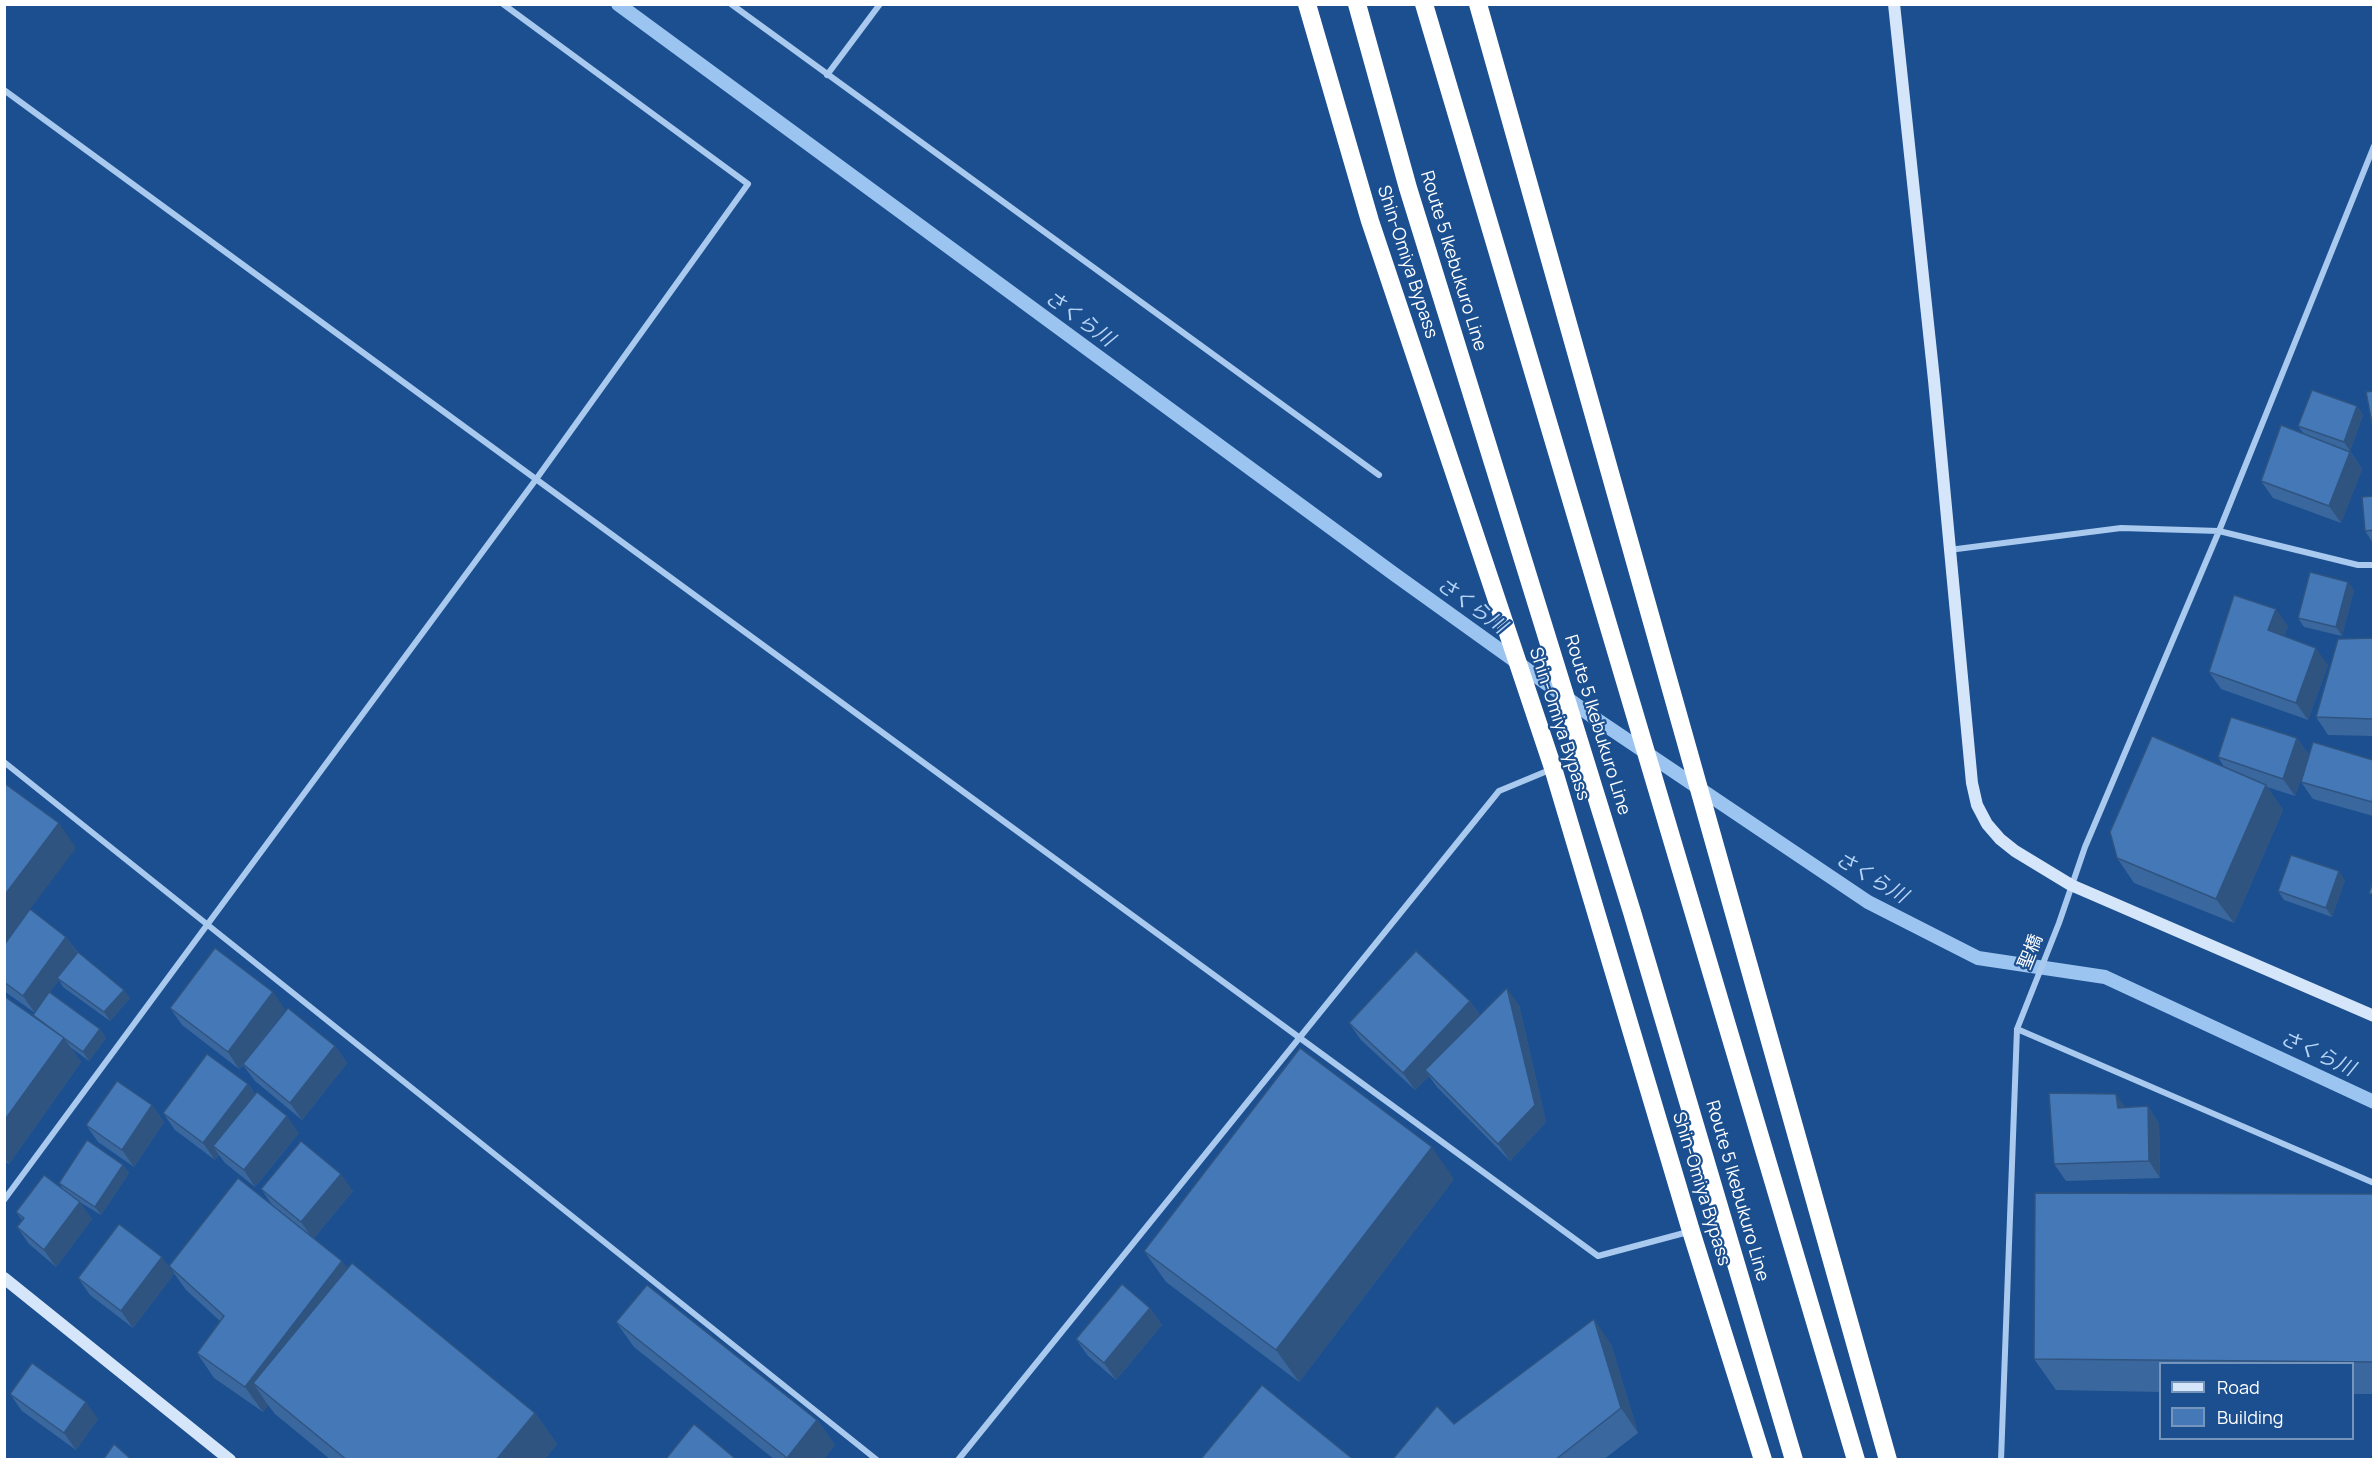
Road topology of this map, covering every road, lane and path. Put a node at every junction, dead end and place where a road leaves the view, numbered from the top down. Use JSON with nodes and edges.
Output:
{"nodes":[{"id":1,"x":503,"y":4,"type":"edge"},
{"id":2,"x":731,"y":4,"type":"edge"},
{"id":3,"x":879,"y":4,"type":"edge"},
{"id":4,"x":1306,"y":4,"type":"edge"},
{"id":5,"x":1357,"y":4,"type":"edge"},
{"id":6,"x":1424,"y":4,"type":"edge"},
{"id":7,"x":1478,"y":4,"type":"edge"},
{"id":8,"x":1893,"y":4,"type":"edge"},
{"id":9,"x":827,"y":75,"type":"junction"},
{"id":10,"x":4,"y":90,"type":"edge"},
{"id":11,"x":2373,"y":146,"type":"edge"},
{"id":12,"x":1379,"y":475,"type":"dead end"},
{"id":13,"x":537,"y":478,"type":"junction"},
{"id":14,"x":2219,"y":531,"type":"junction"},
{"id":15,"x":1949,"y":550,"type":"junction"},
{"id":16,"x":2373,"y":565,"type":"edge"},
{"id":17,"x":4,"y":762,"type":"edge"},
{"id":18,"x":1553,"y":768,"type":"junction"},
{"id":19,"x":2071,"y":885,"type":"junction"},
{"id":20,"x":208,"y":926,"type":"junction"},
{"id":21,"x":2373,"y":1016,"type":"edge"},
{"id":22,"x":2017,"y":1029,"type":"junction"},
{"id":23,"x":1300,"y":1038,"type":"junction"},
{"id":24,"x":2373,"y":1183,"type":"edge"},
{"id":25,"x":4,"y":1200,"type":"edge"},
{"id":26,"x":1691,"y":1231,"type":"junction"},
{"id":27,"x":4,"y":1278,"type":"edge"},
{"id":28,"x":230,"y":1460,"type":"edge"},
{"id":29,"x":877,"y":1460,"type":"edge"},
{"id":30,"x":958,"y":1460,"type":"edge"},
{"id":31,"x":1763,"y":1460,"type":"edge"},
{"id":32,"x":1794,"y":1460,"type":"edge"},
{"id":33,"x":1856,"y":1460,"type":"edge"},
{"id":34,"x":1888,"y":1460,"type":"edge"},
{"id":35,"x":2001,"y":1460,"type":"edge"}],
"edges":[{"from":1,"to":13,"type":"street"},
{"from":2,"to":9,"type":"street"},
{"from":3,"to":9,"type":"street"},
{"from":4,"to":18,"type":"highway","name":"Shin-Omiya Bypass"},
{"from":5,"to":32,"type":"highway","name":"Route 5 Ikebukuro Line"},
{"from":6,"to":33,"type":"highway","name":"Route 5 Ikebukuro Line"},
{"from":7,"to":34,"type":"highway"},
{"from":8,"to":15,"type":"street"},
{"from":9,"to":12,"type":"street"},
{"from":10,"to":13,"type":"street"},
{"from":11,"to":14,"type":"street","name":"聖橋"},
{"from":13,"to":20,"type":"street"},
{"from":13,"to":23,"type":"street"},
{"from":14,"to":15,"type":"street"},
{"from":14,"to":16,"type":"street"},
{"from":14,"to":19,"type":"street","name":"聖橋"},
{"from":15,"to":19,"type":"street"},
{"from":17,"to":20,"type":"street"},
{"from":18,"to":23,"type":"street"},
{"from":18,"to":26,"type":"highway","name":"Shin-Omiya Bypass"},
{"from":19,"to":21,"type":"street"},
{"from":19,"to":22,"type":"street","name":"聖橋"},
{"from":20,"to":25,"type":"street"},
{"from":20,"to":29,"type":"street"},
{"from":22,"to":24,"type":"street"},
{"from":22,"to":35,"type":"street","name":"聖橋"},
{"from":23,"to":26,"type":"street"},
{"from":23,"to":30,"type":"street"},
{"from":26,"to":31,"type":"highway","name":"Shin-Omiya Bypass"},
{"from":27,"to":28,"type":"street"}]}
